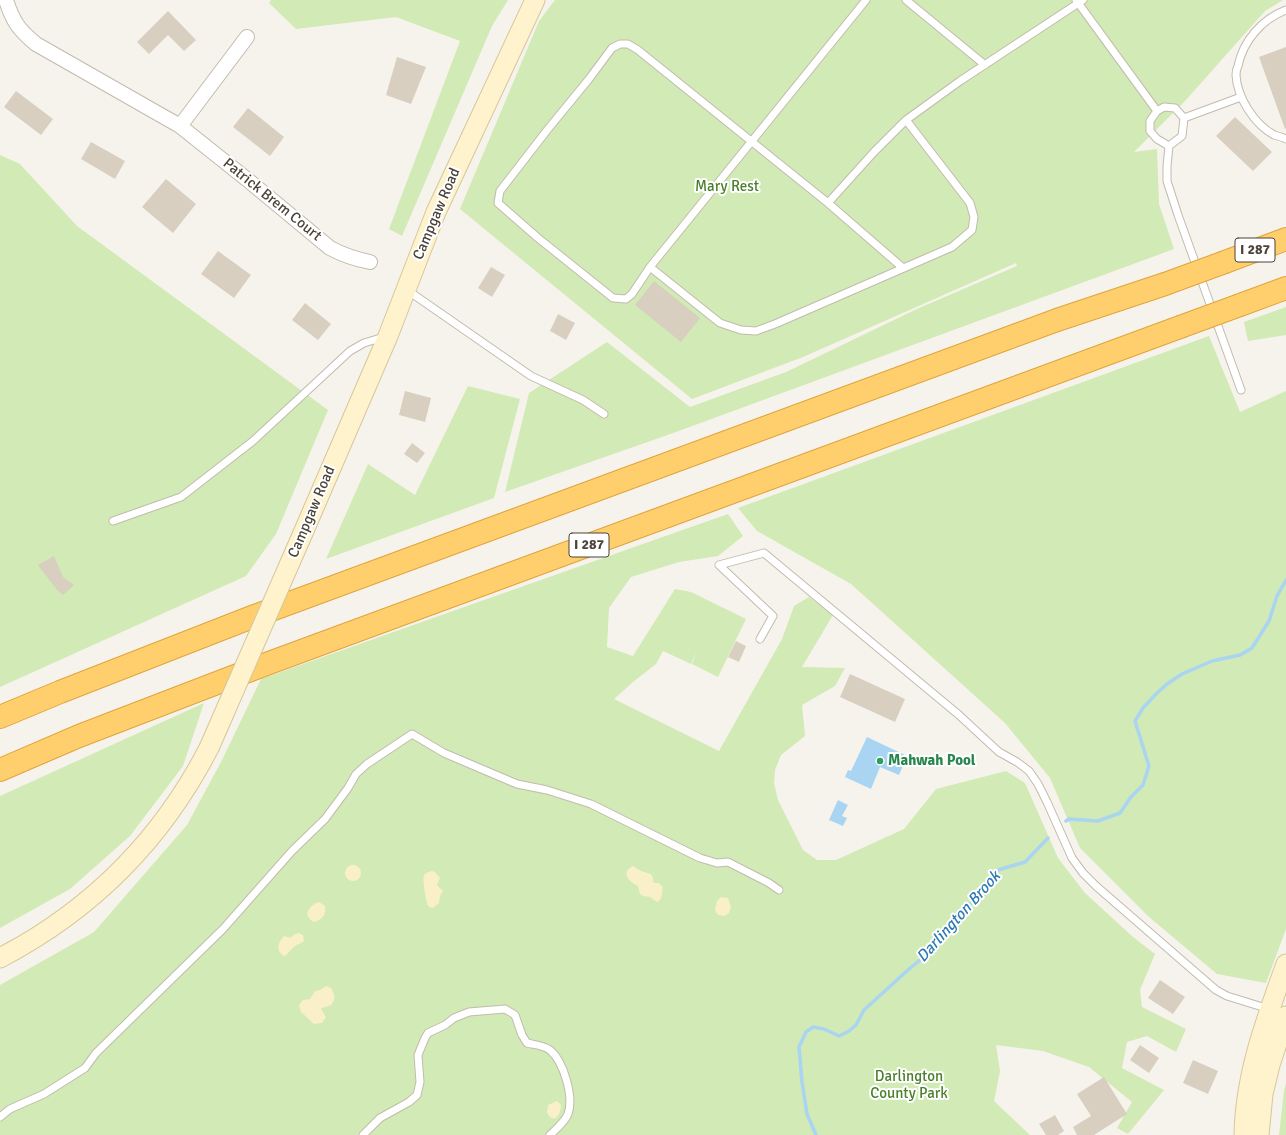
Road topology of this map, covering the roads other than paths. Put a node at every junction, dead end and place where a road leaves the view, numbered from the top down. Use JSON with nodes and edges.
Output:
{"nodes":[{"id":1,"x":6,"y":0,"type":"edge"},
{"id":2,"x":535,"y":0,"type":"edge"},
{"id":3,"x":866,"y":0,"type":"edge"},
{"id":4,"x":906,"y":0,"type":"edge"},
{"id":5,"x":1079,"y":1,"type":"edge"},
{"id":6,"x":1286,"y":10,"type":"edge"},
{"id":7,"x":247,"y":37,"type":"dead end"},
{"id":8,"x":985,"y":64,"type":"junction"},
{"id":9,"x":1241,"y":97,"type":"junction"},
{"id":10,"x":1157,"y":111,"type":"junction"},
{"id":11,"x":1184,"y":118,"type":"junction"},
{"id":12,"x":906,"y":120,"type":"junction"},
{"id":13,"x":180,"y":126,"type":"junction"},
{"id":14,"x":1286,"y":139,"type":"edge"},
{"id":15,"x":750,"y":142,"type":"junction"},
{"id":16,"x":1169,"y":146,"type":"junction"},
{"id":17,"x":828,"y":203,"type":"junction"},
{"id":18,"x":1286,"y":239,"type":"edge"},
{"id":19,"x":370,"y":262,"type":"dead end"},
{"id":20,"x":650,"y":267,"type":"junction"},
{"id":21,"x":903,"y":268,"type":"junction"},
{"id":22,"x":1286,"y":288,"type":"edge"},
{"id":23,"x":406,"y":289,"type":"junction"},
{"id":24,"x":388,"y":336,"type":"junction"},
{"id":25,"x":1241,"y":390,"type":"dead end"},
{"id":26,"x":604,"y":414,"type":"dead end"},
{"id":27,"x":113,"y":521,"type":"dead end"},
{"id":28,"x":760,"y":639,"type":"dead end"},
{"id":29,"x":0,"y":717,"type":"edge"},
{"id":30,"x":0,"y":770,"type":"edge"},
{"id":31,"x":779,"y":890,"type":"dead end"},
{"id":32,"x":0,"y":958,"type":"edge"},
{"id":33,"x":1286,"y":964,"type":"edge"},
{"id":34,"x":1278,"y":1012,"type":"edge"},
{"id":35,"x":0,"y":1117,"type":"edge"},
{"id":36,"x":363,"y":1135,"type":"edge"},
{"id":37,"x":550,"y":1135,"type":"edge"},
{"id":38,"x":1244,"y":1135,"type":"edge"},
{"id":39,"x":1259,"y":1135,"type":"edge"}],
"edges":[{"from":1,"to":13,"type":"street","name":"Patrick Brem Court"},
{"from":2,"to":23,"type":"main road","name":"Campgaw Road"},
{"from":3,"to":15,"type":"lane"},
{"from":4,"to":8,"type":"lane"},
{"from":5,"to":8,"type":"lane"},
{"from":5,"to":10,"type":"lane"},
{"from":6,"to":9,"type":"lane"},
{"from":7,"to":13,"type":"street"},
{"from":8,"to":12,"type":"lane"},
{"from":9,"to":11,"type":"lane"},
{"from":9,"to":14,"type":"lane"},
{"from":10,"to":11,"type":"lane"},
{"from":10,"to":16,"type":"lane"},
{"from":11,"to":16,"type":"lane"},
{"from":12,"to":17,"type":"lane"},
{"from":12,"to":21,"type":"lane"},
{"from":13,"to":19,"type":"street","name":"Patrick Brem Court"},
{"from":15,"to":17,"type":"lane"},
{"from":15,"to":20,"type":"lane"},
{"from":15,"to":20,"type":"lane"},
{"from":16,"to":25,"type":"lane"},
{"from":17,"to":21,"type":"lane"},
{"from":18,"to":29,"type":"highway","number":"I 287","bridge":true},
{"from":20,"to":21,"type":"lane"},
{"from":22,"to":30,"type":"highway","number":"I 287","bridge":true},
{"from":23,"to":24,"type":"main road","name":"Campgaw Road"},
{"from":23,"to":26,"type":"lane"},
{"from":24,"to":27,"type":"lane"},
{"from":24,"to":32,"type":"main road","name":"Campgaw Road","bridge":true},
{"from":28,"to":34,"type":"lane"},
{"from":31,"to":35,"type":"lane"},
{"from":33,"to":34,"type":"main road"},
{"from":34,"to":38,"type":"main road"},
{"from":34,"to":39,"type":"main road"},
{"from":36,"to":37,"type":"lane"}]}
